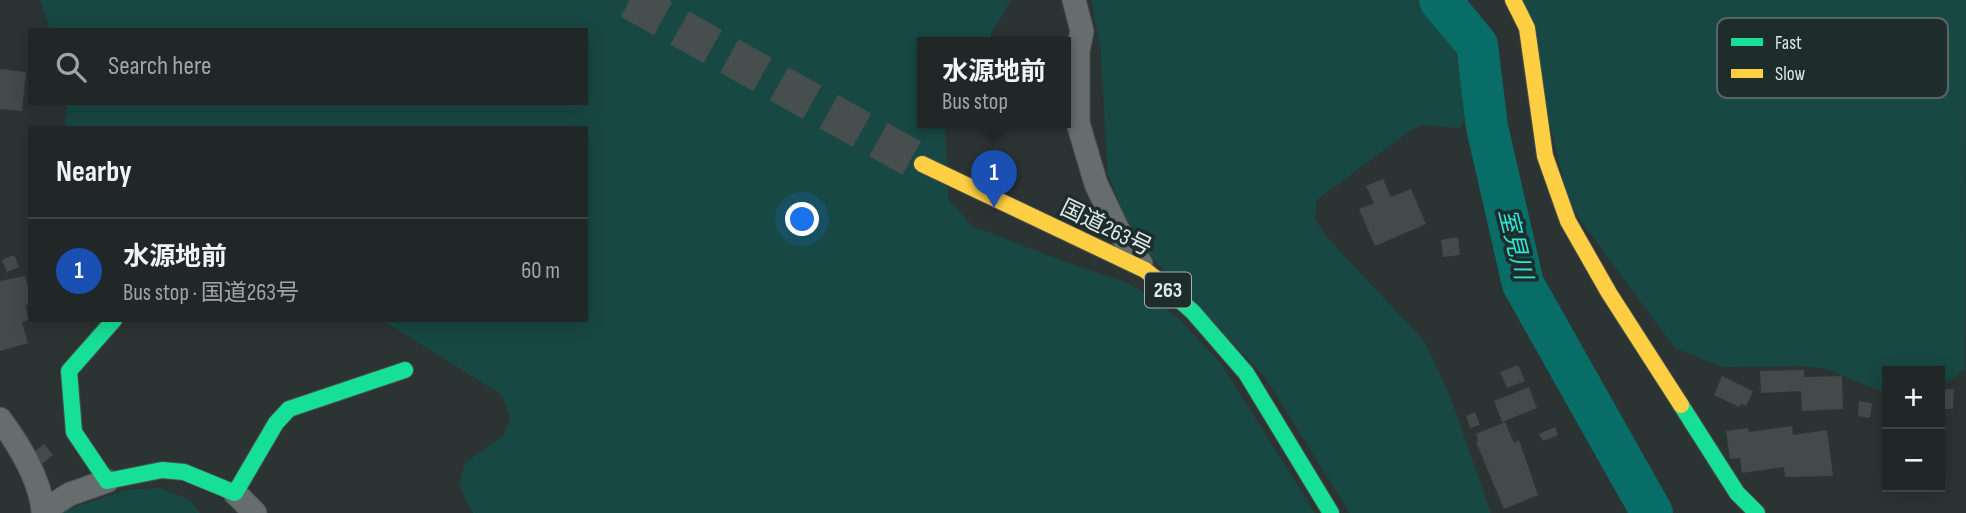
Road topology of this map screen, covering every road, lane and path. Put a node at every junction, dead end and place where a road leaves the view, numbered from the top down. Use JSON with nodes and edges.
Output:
{"nodes":[{"id":1,"x":1074,"y":0,"type":"edge"},
{"id":2,"x":1513,"y":0,"type":"edge"},
{"id":3,"x":922,"y":164,"type":"tunnel mouth"},
{"id":4,"x":1145,"y":270,"type":"junction"},
{"id":5,"x":112,"y":322,"type":"edge"},
{"id":6,"x":405,"y":370,"type":"dead end"},
{"id":7,"x":0,"y":419,"type":"edge"},
{"id":8,"x":107,"y":481,"type":"junction"},
{"id":9,"x":235,"y":493,"type":"junction"},
{"id":10,"x":255,"y":513,"type":"edge"},
{"id":11,"x":1331,"y":513,"type":"edge"},
{"id":12,"x":1757,"y":513,"type":"edge"}],
"edges":[{"from":1,"to":4,"type":"street"},
{"from":2,"to":12,"type":"main road"},
{"from":3,"to":4,"type":"main road","name":"国道263号","number":"263"},
{"from":4,"to":11,"type":"main road","name":"国道263号","number":"263"},
{"from":5,"to":8,"type":"main road"},
{"from":6,"to":9,"type":"main road"},
{"from":7,"to":8,"type":"street"},
{"from":8,"to":9,"type":"main road"},
{"from":9,"to":10,"type":"street"}]}
